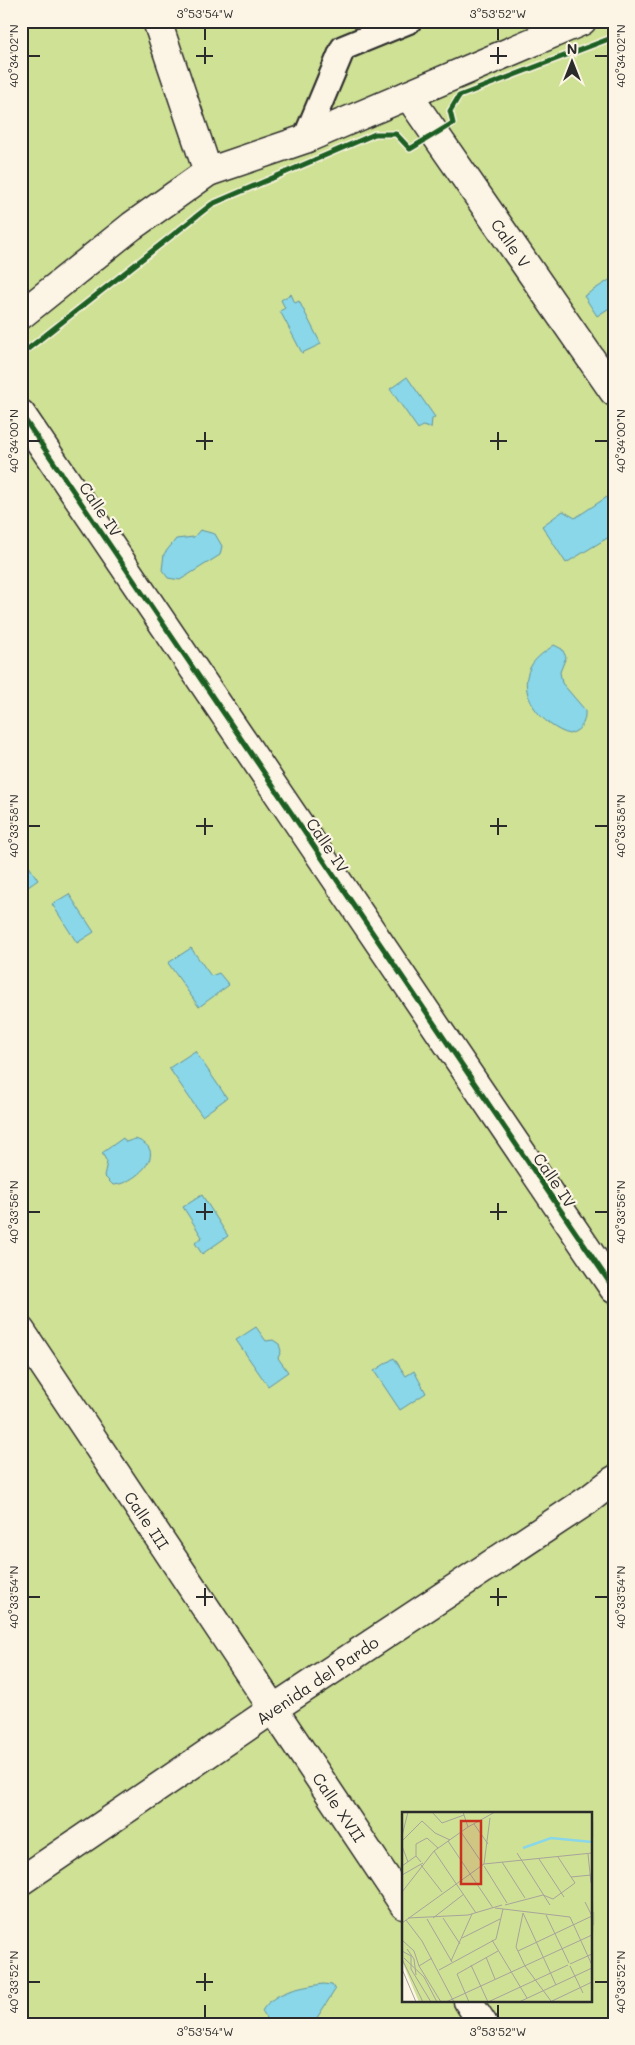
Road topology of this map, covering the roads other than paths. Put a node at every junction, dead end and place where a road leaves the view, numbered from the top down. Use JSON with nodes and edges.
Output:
{"nodes":[{"id":1,"x":157,"y":21,"type":"edge"},
{"id":2,"x":409,"y":21,"type":"edge"},
{"id":3,"x":582,"y":21,"type":"edge"},
{"id":4,"x":408,"y":95,"type":"junction"},
{"id":5,"x":305,"y":139,"type":"junction"},
{"id":6,"x":208,"y":172,"type":"junction"},
{"id":7,"x":21,"y":315,"type":"edge"},
{"id":8,"x":614,"y":392,"type":"edge"},
{"id":9,"x":21,"y":414,"type":"edge"},
{"id":10,"x":614,"y":1289,"type":"edge"},
{"id":11,"x":21,"y":1331,"type":"edge"},
{"id":12,"x":614,"y":1480,"type":"edge"},
{"id":13,"x":274,"y":1709,"type":"junction"},
{"id":14,"x":21,"y":1881,"type":"edge"},
{"id":15,"x":402,"y":1902,"type":"edge"},
{"id":16,"x":469,"y":2002,"type":"edge"},
{"id":17,"x":483,"y":2024,"type":"edge"}],
"edges":[{"from":1,"to":6,"type":"street"},
{"from":2,"to":5,"type":"lane"},
{"from":3,"to":4,"type":"street"},
{"from":4,"to":5,"type":"street"},
{"from":4,"to":8,"type":"street","name":"Calle V"},
{"from":5,"to":6,"type":"street"},
{"from":6,"to":7,"type":"street"},
{"from":9,"to":10,"type":"street","name":"Calle IV"},
{"from":11,"to":13,"type":"street","name":"Calle III"},
{"from":12,"to":13,"type":"street","name":"Avenida del Pardo"},
{"from":13,"to":14,"type":"street","name":"Avenida del Pardo"},
{"from":13,"to":15,"type":"street","name":"Calle XVII"},
{"from":16,"to":17,"type":"street"}]}
